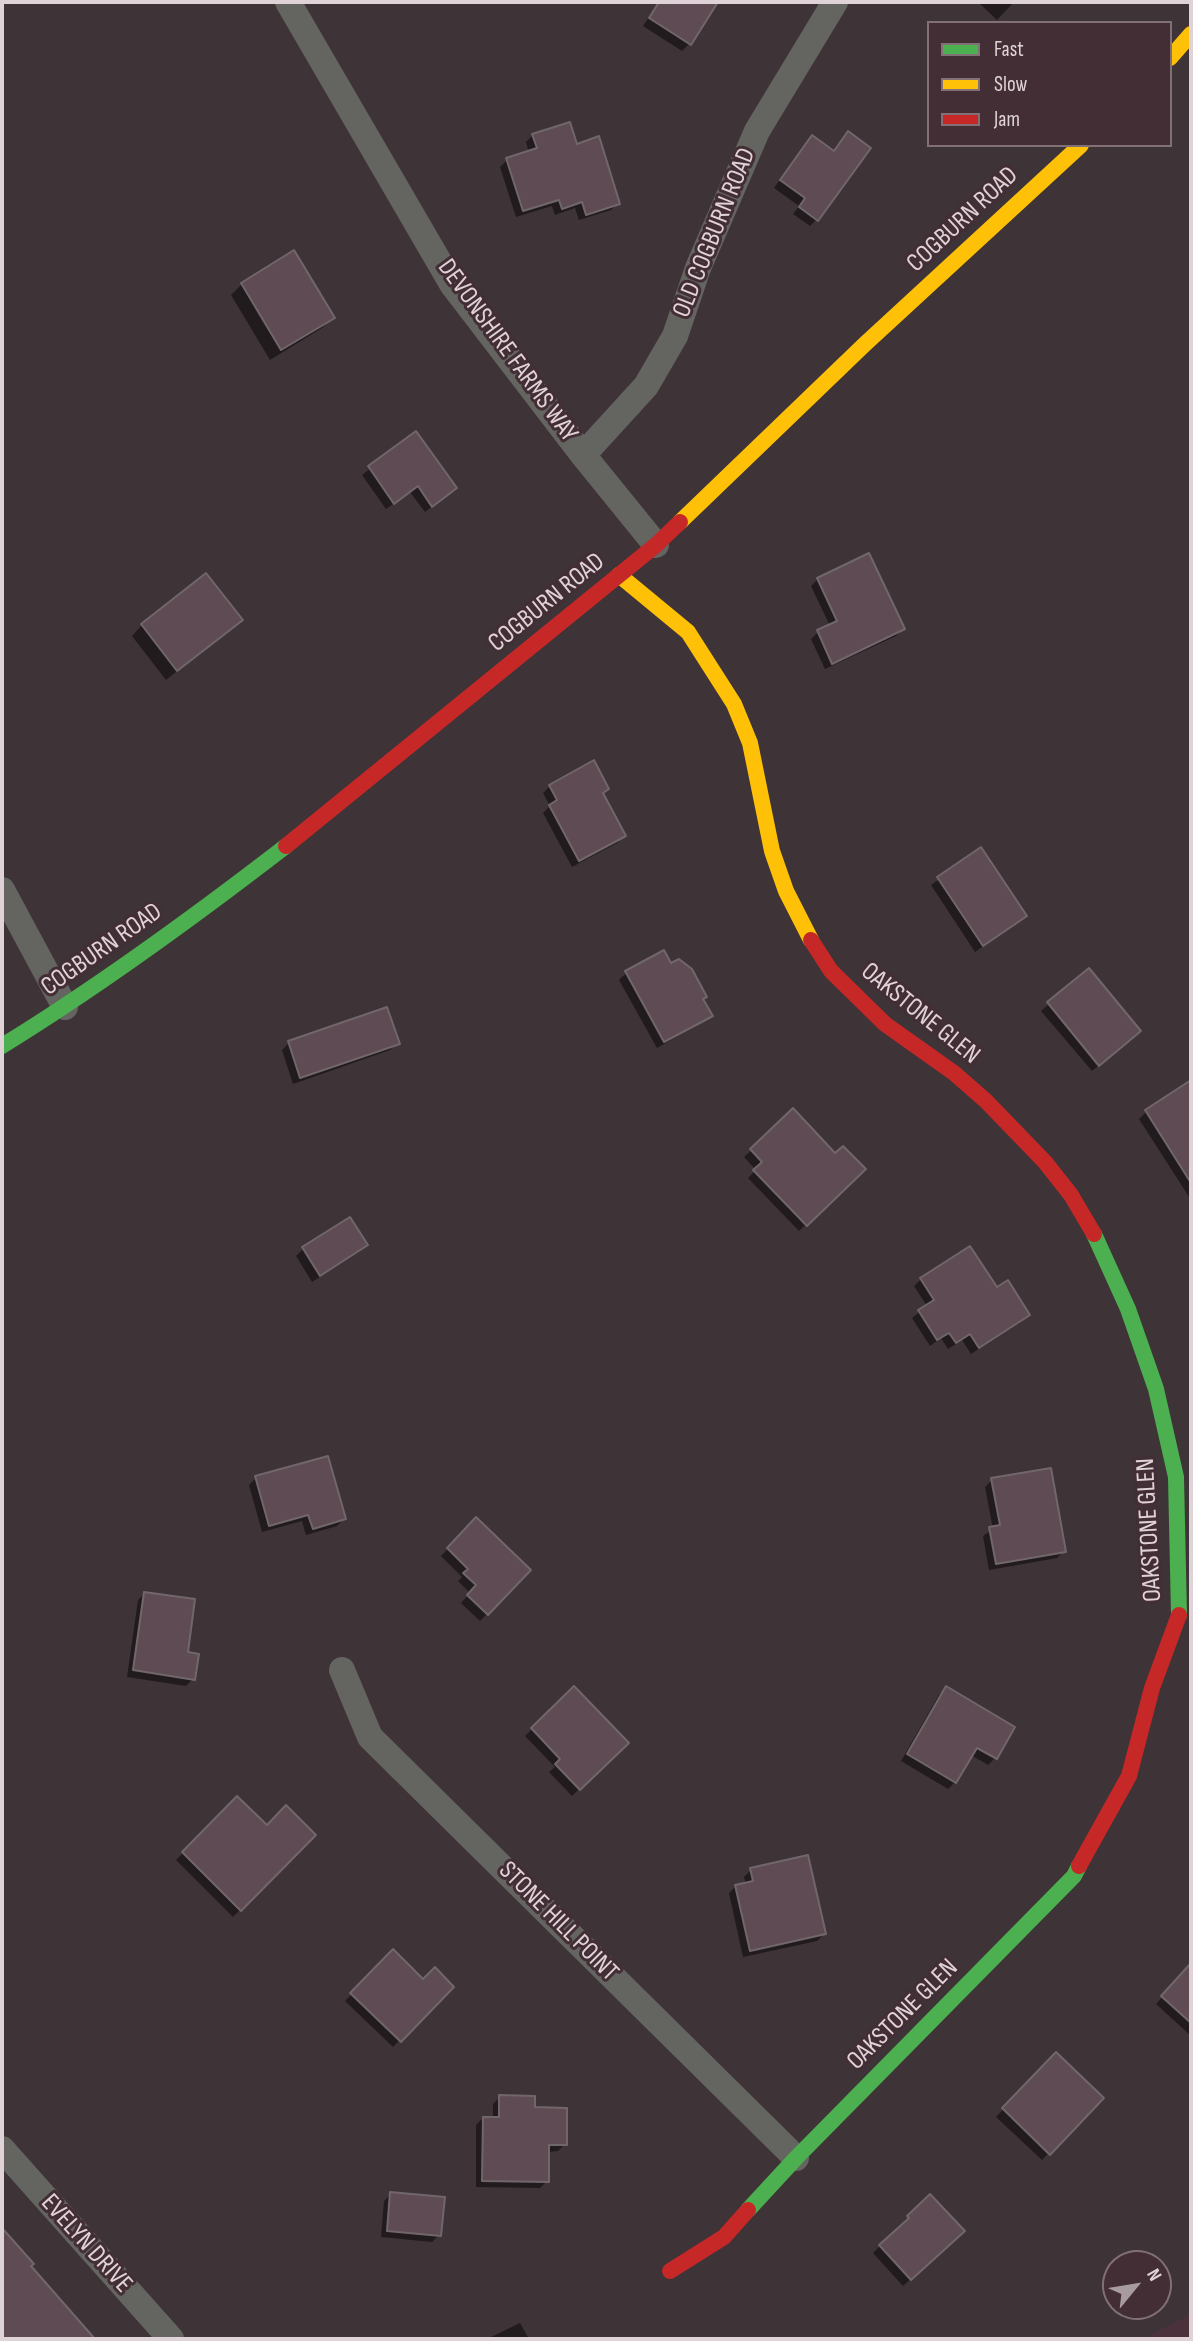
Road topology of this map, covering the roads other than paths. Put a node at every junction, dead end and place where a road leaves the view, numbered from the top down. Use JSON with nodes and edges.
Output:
{"nodes":[{"id":1,"x":288,"y":2,"type":"edge"},
{"id":2,"x":835,"y":2,"type":"edge"},
{"id":3,"x":1191,"y":34,"type":"edge"},
{"id":4,"x":1172,"y":56,"type":"edge"},
{"id":5,"x":1079,"y":147,"type":"edge"},
{"id":6,"x":583,"y":455,"type":"junction"},
{"id":7,"x":656,"y":545,"type":"junction"},
{"id":8,"x":619,"y":575,"type":"junction"},
{"id":9,"x":2,"y":890,"type":"edge"},
{"id":10,"x":65,"y":1006,"type":"junction"},
{"id":11,"x":2,"y":1046,"type":"edge"},
{"id":12,"x":1185,"y":1615,"type":"edge"},
{"id":13,"x":342,"y":1670,"type":"dead end"},
{"id":14,"x":2,"y":2149,"type":"edge"},
{"id":15,"x":796,"y":2158,"type":"junction"},
{"id":16,"x":670,"y":2271,"type":"dead end"},
{"id":17,"x":171,"y":2339,"type":"edge"}],
"edges":[{"from":1,"to":6,"type":"street","name":"DEVONSHIRE FARMS WAY"},
{"from":2,"to":6,"type":"street","name":"OLD COGBURN ROAD"},
{"from":3,"to":4,"type":"street"},
{"from":5,"to":7,"type":"street","name":"COGBURN ROAD"},
{"from":6,"to":7,"type":"street","name":"DEVONSHIRE FARMS WAY"},
{"from":7,"to":8,"type":"street","name":"COGBURN ROAD"},
{"from":8,"to":10,"type":"street","name":"COGBURN ROAD"},
{"from":8,"to":12,"type":"street","name":"OAKSTONE GLEN"},
{"from":9,"to":10,"type":"street"},
{"from":10,"to":11,"type":"street","name":"COGBURN ROAD"},
{"from":12,"to":15,"type":"street","name":"OAKSTONE GLEN"},
{"from":13,"to":15,"type":"street","name":"STONE HILL POINT"},
{"from":14,"to":17,"type":"street","name":"EVELYN DRIVE"},
{"from":15,"to":16,"type":"street","name":"OAKSTONE GLEN"}]}
